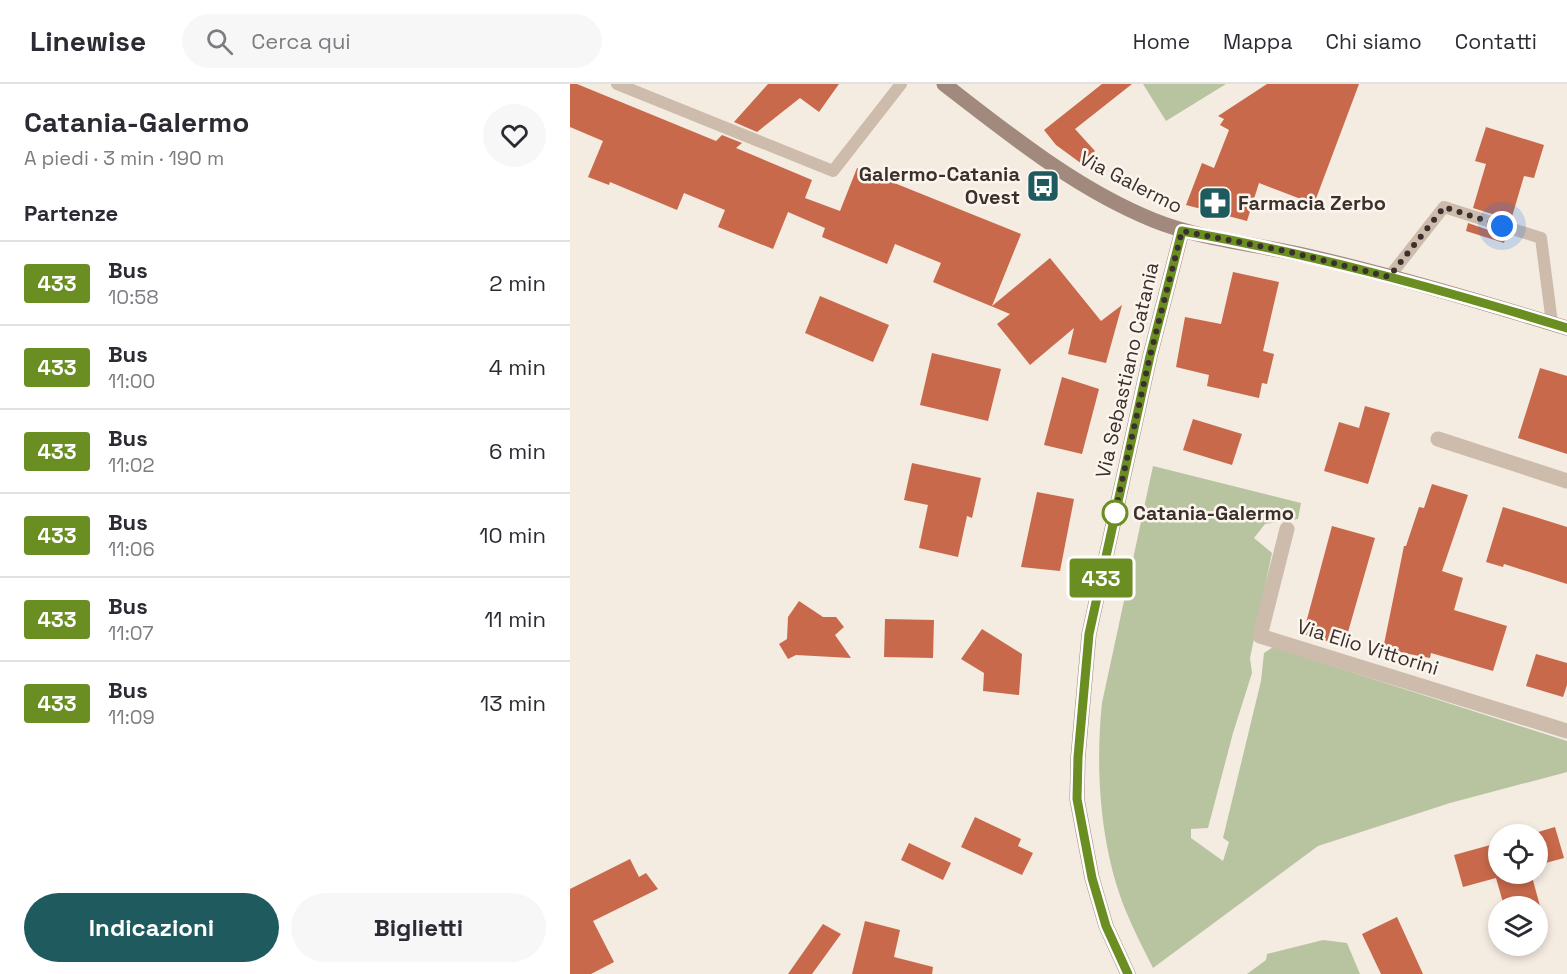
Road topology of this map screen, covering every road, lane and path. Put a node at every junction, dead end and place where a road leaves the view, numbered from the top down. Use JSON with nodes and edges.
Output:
{"nodes":[{"id":1,"x":617,"y":84,"type":"edge"},
{"id":2,"x":901,"y":84,"type":"edge"},
{"id":3,"x":944,"y":84,"type":"edge"},
{"id":4,"x":1182,"y":231,"type":"junction"},
{"id":5,"x":1389,"y":277,"type":"junction"},
{"id":6,"x":1560,"y":325,"type":"edge"},
{"id":7,"x":1438,"y":439,"type":"dead end"},
{"id":8,"x":1567,"y":481,"type":"edge"},
{"id":9,"x":1287,"y":529,"type":"dead end"},
{"id":10,"x":1567,"y":731,"type":"edge"},
{"id":11,"x":1128,"y":974,"type":"edge"}],
"edges":[{"from":1,"to":2,"type":"lane"},
{"from":3,"to":4,"type":"main road","name":"Via Galermo"},
{"from":4,"to":5,"type":"main road","name":"Via Galermo"},
{"from":4,"to":11,"type":"main road","name":"Via Sebastiano Catania"},
{"from":5,"to":6,"type":"main road","name":"Via Galermo"},
{"from":5,"to":6,"type":"lane"},
{"from":7,"to":8,"type":"street"},
{"from":9,"to":10,"type":"street","name":"Via Elio Vittorini"}]}
